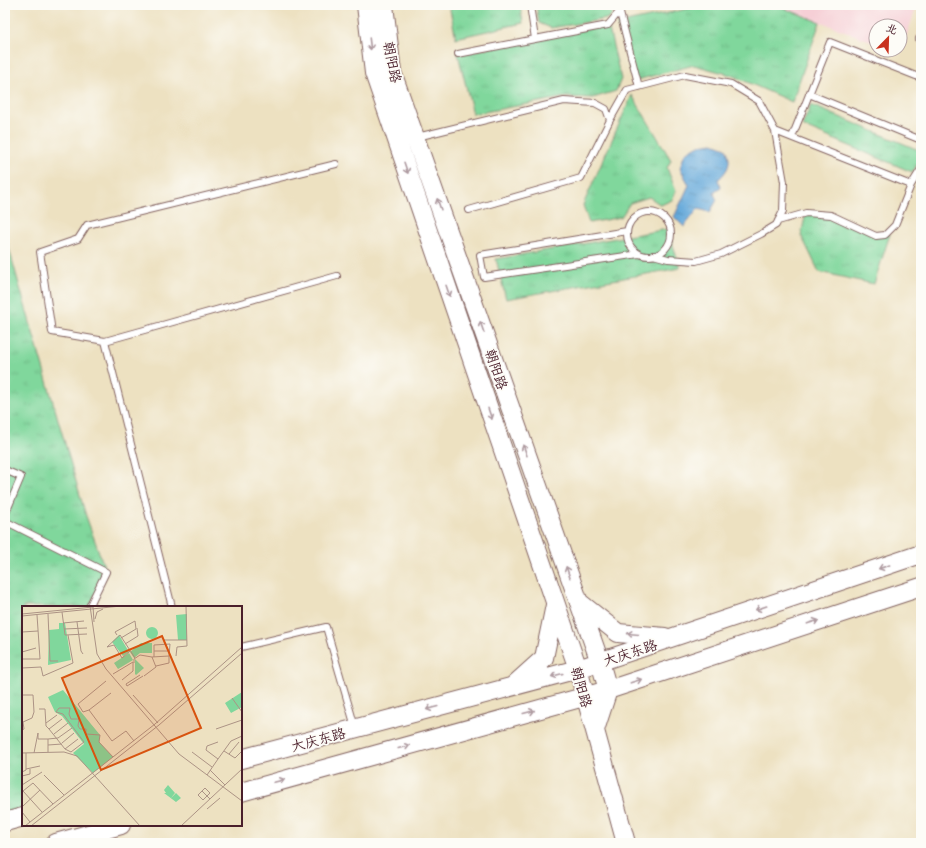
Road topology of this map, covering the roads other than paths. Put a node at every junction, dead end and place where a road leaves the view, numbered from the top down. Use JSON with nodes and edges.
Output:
{"nodes":[{"id":1,"x":366,"y":5,"type":"edge"},
{"id":2,"x":384,"y":5,"type":"edge"},
{"id":3,"x":530,"y":5,"type":"edge"},
{"id":4,"x":618,"y":5,"type":"edge"},
{"id":5,"x":619,"y":12,"type":"junction"},
{"id":6,"x":535,"y":39,"type":"junction"},
{"id":7,"x":458,"y":54,"type":"dead end"},
{"id":8,"x":921,"y":78,"type":"edge"},
{"id":9,"x":639,"y":87,"type":"junction"},
{"id":10,"x":809,"y":94,"type":"junction"},
{"id":11,"x":610,"y":120,"type":"junction"},
{"id":12,"x":775,"y":130,"type":"junction"},
{"id":13,"x":792,"y":137,"type":"junction"},
{"id":14,"x":415,"y":138,"type":"junction"},
{"id":15,"x":921,"y":140,"type":"edge"},
{"id":16,"x":336,"y":164,"type":"dead end"},
{"id":17,"x":921,"y":169,"type":"edge"},
{"id":18,"x":911,"y":185,"type":"junction"},
{"id":19,"x":469,"y":210,"type":"dead end"},
{"id":20,"x":778,"y":221,"type":"junction"},
{"id":21,"x":627,"y":232,"type":"junction"},
{"id":22,"x":639,"y":254,"type":"junction"},
{"id":23,"x":653,"y":255,"type":"junction"},
{"id":24,"x":337,"y":276,"type":"dead end"},
{"id":25,"x":105,"y":341,"type":"junction"},
{"id":26,"x":5,"y":470,"type":"edge"},
{"id":27,"x":5,"y":515,"type":"edge"},
{"id":28,"x":5,"y":521,"type":"edge"},
{"id":29,"x":921,"y":554,"type":"edge"},
{"id":30,"x":921,"y":587,"type":"edge"},
{"id":31,"x":579,"y":602,"type":"junction"},
{"id":32,"x":555,"y":604,"type":"junction"},
{"id":33,"x":89,"y":606,"type":"edge"},
{"id":34,"x":172,"y":606,"type":"edge"},
{"id":35,"x":672,"y":638,"type":"junction"},
{"id":36,"x":242,"y":647,"type":"edge"},
{"id":37,"x":600,"y":662,"type":"junction"},
{"id":38,"x":578,"y":669,"type":"junction"},
{"id":39,"x":513,"y":686,"type":"junction"},
{"id":40,"x":608,"y":690,"type":"junction"},
{"id":41,"x":585,"y":696,"type":"junction"},
{"id":42,"x":355,"y":728,"type":"junction"},
{"id":43,"x":595,"y":730,"type":"junction"},
{"id":44,"x":242,"y":759,"type":"edge"},
{"id":45,"x":242,"y":792,"type":"edge"},
{"id":46,"x":22,"y":817,"type":"edge"},
{"id":47,"x":5,"y":822,"type":"edge"},
{"id":48,"x":117,"y":826,"type":"edge"},
{"id":49,"x":56,"y":843,"type":"edge"},
{"id":50,"x":626,"y":843,"type":"edge"}],
"edges":[{"from":1,"to":32,"type":"main road","name":"朝阳路","one_way":true},
{"from":2,"to":14,"type":"main road","name":"朝阳路"},
{"from":3,"to":6,"type":"lane"},
{"from":4,"to":5,"type":"lane"},
{"from":5,"to":6,"type":"lane"},
{"from":5,"to":9,"type":"lane"},
{"from":6,"to":7,"type":"lane"},
{"from":8,"to":10,"type":"lane"},
{"from":9,"to":11,"type":"lane"},
{"from":9,"to":12,"type":"lane"},
{"from":10,"to":13,"type":"lane"},
{"from":10,"to":15,"type":"lane"},
{"from":11,"to":14,"type":"lane"},
{"from":11,"to":19,"type":"lane"},
{"from":12,"to":13,"type":"lane"},
{"from":12,"to":20,"type":"lane"},
{"from":13,"to":18,"type":"lane"},
{"from":31,"to":14,"type":"main road","name":"朝阳路","one_way":true},
{"from":16,"to":25,"type":"lane"},
{"from":17,"to":18,"type":"lane"},
{"from":18,"to":20,"type":"lane"},
{"from":20,"to":23,"type":"lane"},
{"from":21,"to":22,"type":"lane"},
{"from":21,"to":22,"type":"lane"},
{"from":21,"to":23,"type":"lane"},
{"from":22,"to":23,"type":"lane"},
{"from":24,"to":25,"type":"lane"},
{"from":25,"to":34,"type":"lane"},
{"from":26,"to":27,"type":"lane"},
{"from":28,"to":33,"type":"lane"},
{"from":29,"to":35,"type":"main road","name":"大庆东路","one_way":true},
{"from":40,"to":30,"type":"main road","name":"大庆东路","one_way":true},
{"from":35,"to":31,"type":"main road","one_way":true},
{"from":31,"to":37,"type":"main road","name":"朝阳路"},
{"from":32,"to":38,"type":"main road","name":"朝阳路"},
{"from":32,"to":39,"type":"main road"},
{"from":35,"to":37,"type":"main road","name":"大庆东路"},
{"from":36,"to":42,"type":"lane"},
{"from":37,"to":38,"type":"main road","name":"大庆东路"},
{"from":37,"to":40,"type":"main road","name":"朝阳路"},
{"from":38,"to":39,"type":"main road","name":"大庆东路","one_way":true},
{"from":38,"to":41,"type":"main road","name":"朝阳路"},
{"from":39,"to":42,"type":"main road","name":"大庆东路","one_way":true},
{"from":40,"to":41,"type":"main road","name":"大庆东路"},
{"from":40,"to":43,"type":"main road","name":"朝阳路"},
{"from":41,"to":43,"type":"main road","name":"朝阳路"},
{"from":45,"to":41,"type":"main road","name":"大庆东路","one_way":true},
{"from":42,"to":44,"type":"main road","name":"大庆东路"},
{"from":43,"to":50,"type":"main road","name":"朝阳路"},
{"from":46,"to":47,"type":"main road"},
{"from":48,"to":49,"type":"main road"}]}
